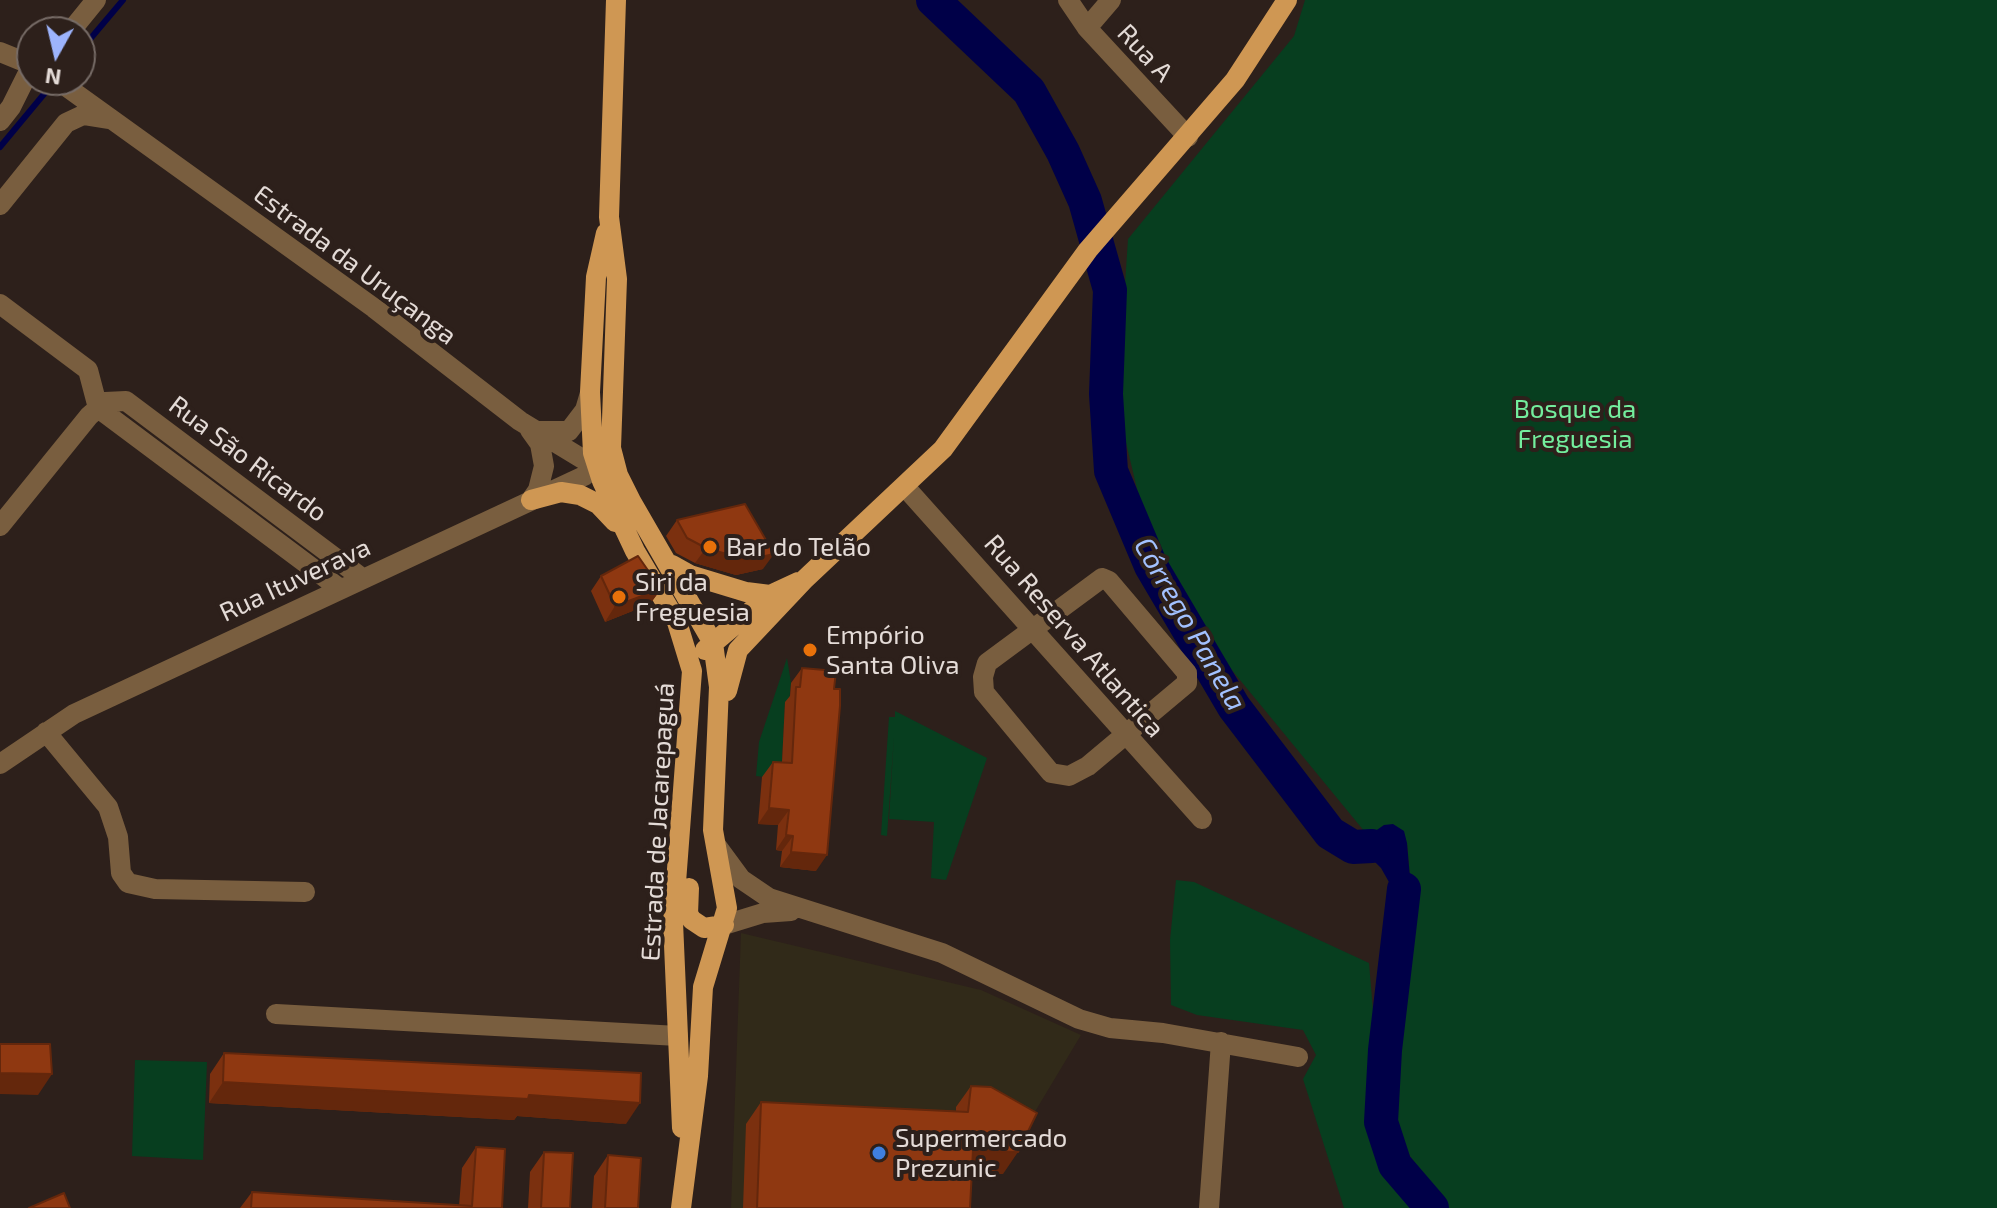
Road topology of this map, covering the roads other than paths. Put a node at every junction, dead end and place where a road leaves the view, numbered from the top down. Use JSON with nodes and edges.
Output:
{"nodes":[{"id":1,"x":96,"y":0,"type":"edge"},
{"id":2,"x":616,"y":0,"type":"edge"},
{"id":3,"x":1068,"y":0,"type":"edge"},
{"id":4,"x":1111,"y":0,"type":"edge"},
{"id":5,"x":1287,"y":0,"type":"edge"},
{"id":6,"x":83,"y":16,"type":"edge"},
{"id":7,"x":1087,"y":28,"type":"junction"},
{"id":8,"x":16,"y":96,"type":"edge"},
{"id":9,"x":66,"y":96,"type":"edge"},
{"id":10,"x":79,"y":96,"type":"edge"},
{"id":11,"x":0,"y":121,"type":"edge"},
{"id":12,"x":66,"y":123,"type":"junction"},
{"id":13,"x":116,"y":123,"type":"junction"},
{"id":14,"x":1188,"y":137,"type":"junction"},
{"id":15,"x":0,"y":205,"type":"edge"},
{"id":16,"x":609,"y":217,"type":"junction"},
{"id":17,"x":0,"y":304,"type":"edge"},
{"id":18,"x":590,"y":392,"type":"junction"},
{"id":19,"x":98,"y":408,"type":"junction"},
{"id":20,"x":527,"y":427,"type":"junction"},
{"id":21,"x":611,"y":448,"type":"junction"},
{"id":22,"x":597,"y":467,"type":"junction"},
{"id":23,"x":624,"y":488,"type":"junction"},
{"id":24,"x":906,"y":488,"type":"junction"},
{"id":25,"x":531,"y":500,"type":"junction"},
{"id":26,"x":0,"y":526,"type":"edge"},
{"id":27,"x":635,"y":551,"type":"junction"},
{"id":28,"x":668,"y":563,"type":"junction"},
{"id":29,"x":362,"y":578,"type":"junction"},
{"id":30,"x":805,"y":579,"type":"junction"},
{"id":31,"x":339,"y":588,"type":"junction"},
{"id":32,"x":770,"y":595,"type":"junction"},
{"id":33,"x":1033,"y":628,"type":"junction"},
{"id":34,"x":713,"y":643,"type":"junction"},
{"id":35,"x":692,"y":686,"type":"junction"},
{"id":36,"x":719,"y":713,"type":"junction"},
{"id":37,"x":46,"y":732,"type":"junction"},
{"id":38,"x":1127,"y":736,"type":"junction"},
{"id":39,"x":0,"y":764,"type":"edge"},
{"id":40,"x":1202,"y":819,"type":"dead end"},
{"id":41,"x":680,"y":829,"type":"junction"},
{"id":42,"x":714,"y":841,"type":"junction"},
{"id":43,"x":305,"y":892,"type":"dead end"},
{"id":44,"x":803,"y":911,"type":"junction"},
{"id":45,"x":724,"y":925,"type":"junction"},
{"id":46,"x":276,"y":1014,"type":"dead end"},
{"id":47,"x":678,"y":1036,"type":"junction"},
{"id":48,"x":1221,"y":1042,"type":"junction"},
{"id":49,"x":1298,"y":1057,"type":"dead end"},
{"id":50,"x":684,"y":1166,"type":"junction"},
{"id":51,"x":681,"y":1208,"type":"edge"},
{"id":52,"x":1209,"y":1208,"type":"edge"}],
"edges":[{"from":1,"to":6,"type":"street"},
{"from":2,"to":16,"type":"main road","name":"Estrada de Jacarepaguá"},
{"from":3,"to":7,"type":"street","name":"Rua A"},
{"from":4,"to":7,"type":"street"},
{"from":5,"to":14,"type":"main road"},
{"from":7,"to":14,"type":"street","name":"Rua A"},
{"from":8,"to":11,"type":"street"},
{"from":9,"to":12,"type":"street"},
{"from":10,"to":13,"type":"street","name":"Estrada da Uruçanga"},
{"from":12,"to":13,"type":"street"},
{"from":12,"to":15,"type":"street"},
{"from":13,"to":20,"type":"street","name":"Estrada da Uruçanga"},
{"from":14,"to":24,"type":"main road"},
{"from":16,"to":18,"type":"main road","name":"Estrada de Jacarepaguá"},
{"from":16,"to":21,"type":"main road","name":"Estrada de Jacarepaguá"},
{"from":17,"to":19,"type":"street"},
{"from":18,"to":20,"type":"street"},
{"from":18,"to":22,"type":"main road","name":"Estrada de Jacarepaguá"},
{"from":19,"to":26,"type":"street"},
{"from":19,"to":29,"type":"street","name":"Rua São Ricardo"},
{"from":19,"to":31,"type":"street","name":"Rua São Ricardo"},
{"from":20,"to":22,"type":"street","name":"Estrada da Uruçanga"},
{"from":20,"to":25,"type":"street"},
{"from":21,"to":22,"type":"street","name":"Rua Ituverava"},
{"from":21,"to":23,"type":"main road","name":"Estrada de Jacarepaguá"},
{"from":22,"to":23,"type":"street","name":"Estrada da Uruçanga"},
{"from":22,"to":25,"type":"street","name":"Rua Ituverava"},
{"from":22,"to":27,"type":"main road","name":"Estrada de Jacarepaguá"},
{"from":23,"to":28,"type":"main road","name":"Estrada de Jacarepaguá"},
{"from":24,"to":30,"type":"main road"},
{"from":24,"to":33,"type":"street","name":"Rua Reserva Atlantica"},
{"from":25,"to":27,"type":"main road"},
{"from":25,"to":29,"type":"street","name":"Rua Ituverava"},
{"from":27,"to":35,"type":"main road","name":"Estrada de Jacarepaguá"},
{"from":28,"to":32,"type":"main road"},
{"from":28,"to":34,"type":"main road","name":"Estrada de Jacarepaguá"},
{"from":29,"to":31,"type":"street","name":"Rua Ituverava"},
{"from":30,"to":32,"type":"main road"},
{"from":30,"to":36,"type":"main road"},
{"from":31,"to":37,"type":"street","name":"Rua Ituverava"},
{"from":32,"to":34,"type":"main road"},
{"from":33,"to":38,"type":"street","name":"Rua Reserva Atlantica"},
{"from":33,"to":38,"type":"street"},
{"from":33,"to":38,"type":"street"},
{"from":34,"to":35,"type":"main road"},
{"from":34,"to":36,"type":"main road","name":"Estrada de Jacarepaguá"},
{"from":35,"to":41,"type":"main road","name":"Estrada de Jacarepaguá"},
{"from":36,"to":42,"type":"main road","name":"Estrada de Jacarepaguá"},
{"from":37,"to":39,"type":"street","name":"Rua Ituverava"},
{"from":37,"to":43,"type":"street"},
{"from":38,"to":40,"type":"street","name":"Rua Reserva Atlantica"},
{"from":41,"to":45,"type":"main road"},
{"from":41,"to":47,"type":"main road","name":"Estrada de Jacarepaguá"},
{"from":42,"to":44,"type":"street"},
{"from":42,"to":45,"type":"main road","name":"Estrada de Jacarepaguá"},
{"from":44,"to":45,"type":"street"},
{"from":44,"to":48,"type":"street"},
{"from":45,"to":50,"type":"main road","name":"Estrada de Jacarepaguá"},
{"from":46,"to":47,"type":"street"},
{"from":47,"to":50,"type":"main road","name":"Estrada de Jacarepaguá"},
{"from":48,"to":49,"type":"street"},
{"from":48,"to":52,"type":"street"},
{"from":50,"to":51,"type":"main road","name":"Estrada de Jacarepaguá"}]}
